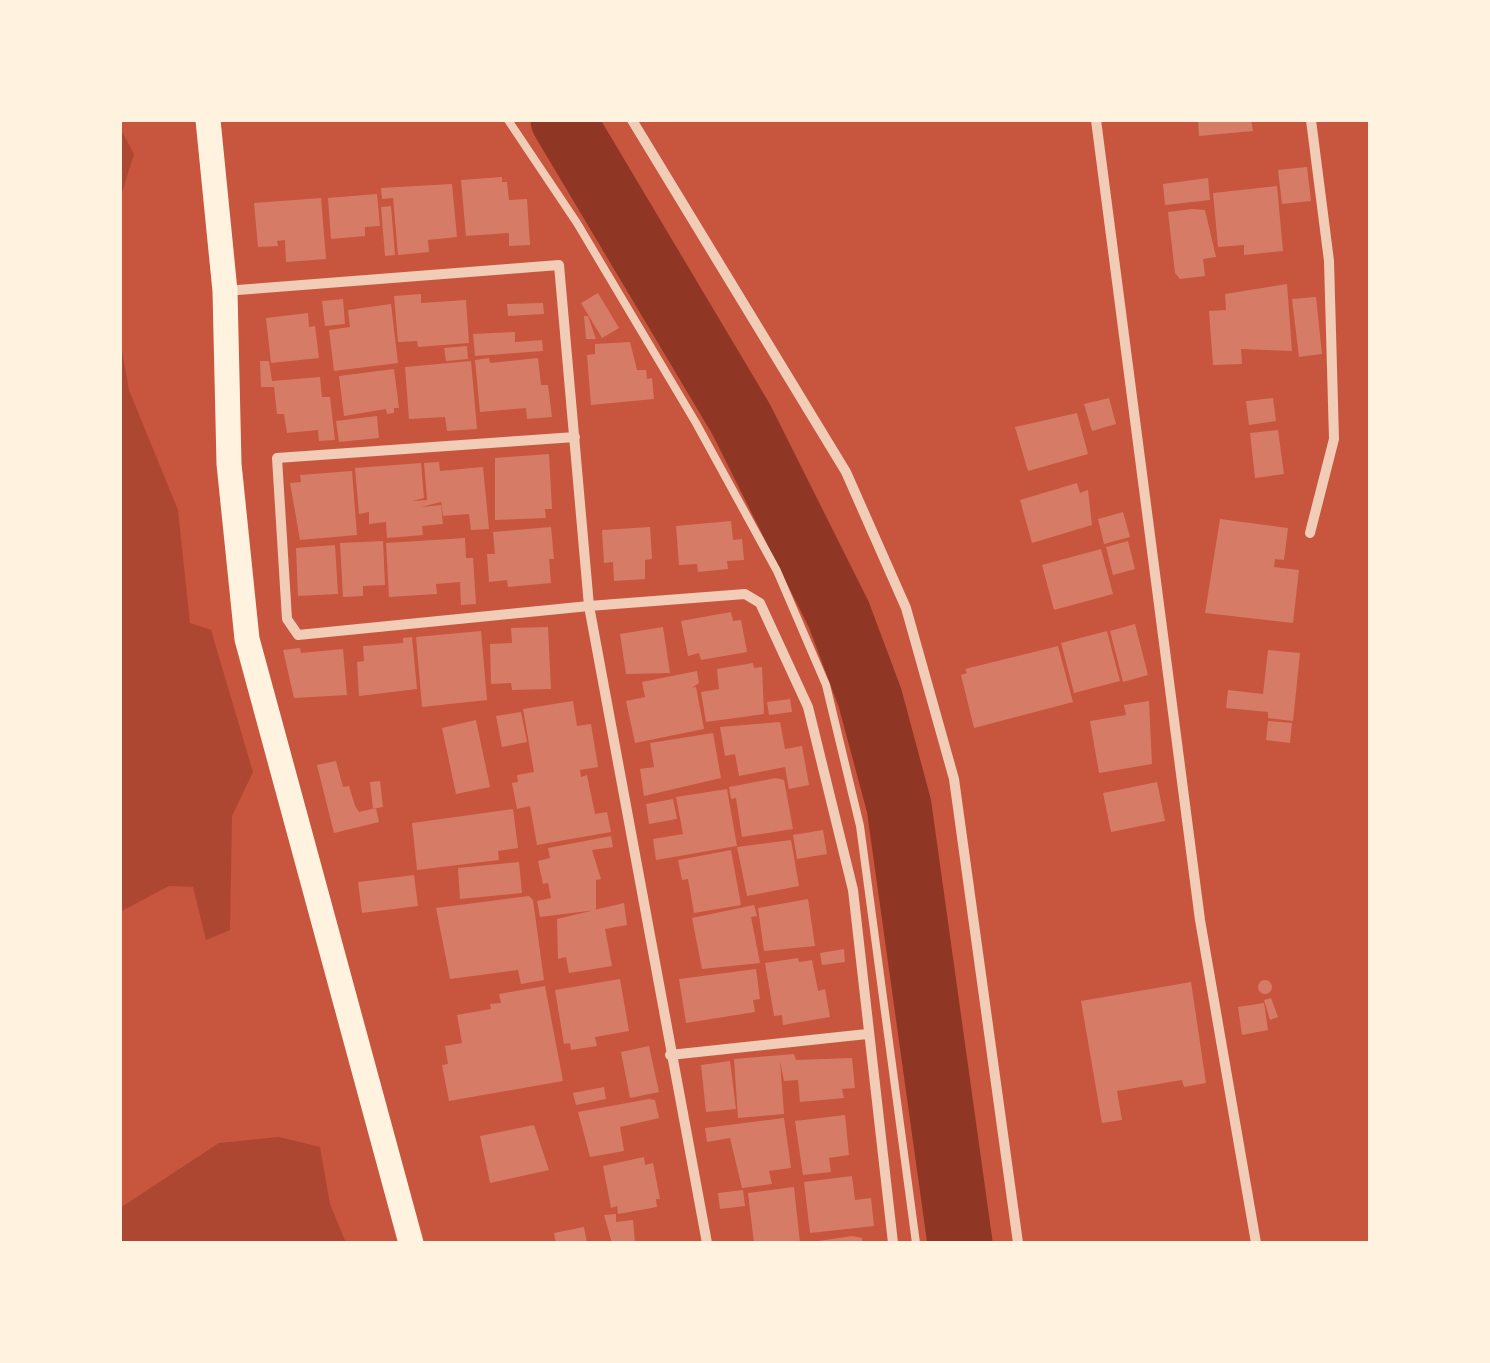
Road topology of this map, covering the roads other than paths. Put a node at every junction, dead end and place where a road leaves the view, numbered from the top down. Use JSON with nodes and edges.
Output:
{"nodes":[{"id":1,"x":208,"y":120,"type":"edge"},
{"id":2,"x":508,"y":120,"type":"edge"},
{"id":3,"x":632,"y":120,"type":"edge"},
{"id":4,"x":1096,"y":120,"type":"edge"},
{"id":5,"x":1311,"y":120,"type":"edge"},
{"id":6,"x":225,"y":291,"type":"junction"},
{"id":7,"x":575,"y":437,"type":"junction"},
{"id":8,"x":1310,"y":532,"type":"dead end"},
{"id":9,"x":589,"y":606,"type":"junction"},
{"id":10,"x":867,"y":1034,"type":"junction"},
{"id":11,"x":670,"y":1056,"type":"junction"},
{"id":12,"x":411,"y":1243,"type":"edge"},
{"id":13,"x":707,"y":1243,"type":"edge"},
{"id":14,"x":893,"y":1243,"type":"edge"},
{"id":15,"x":916,"y":1243,"type":"edge"},
{"id":16,"x":1018,"y":1243,"type":"edge"},
{"id":17,"x":1256,"y":1243,"type":"edge"}],
"edges":[{"from":1,"to":6,"type":"main road"},
{"from":2,"to":15,"type":"lane"},
{"from":3,"to":16,"type":"street"},
{"from":4,"to":17,"type":"street"},
{"from":5,"to":8,"type":"street"},
{"from":6,"to":7,"type":"street"},
{"from":6,"to":12,"type":"main road"},
{"from":7,"to":9,"type":"street"},
{"from":7,"to":9,"type":"street"},
{"from":9,"to":10,"type":"street"},
{"from":9,"to":11,"type":"street"},
{"from":10,"to":11,"type":"street"},
{"from":10,"to":14,"type":"street"},
{"from":11,"to":13,"type":"street"}]}
